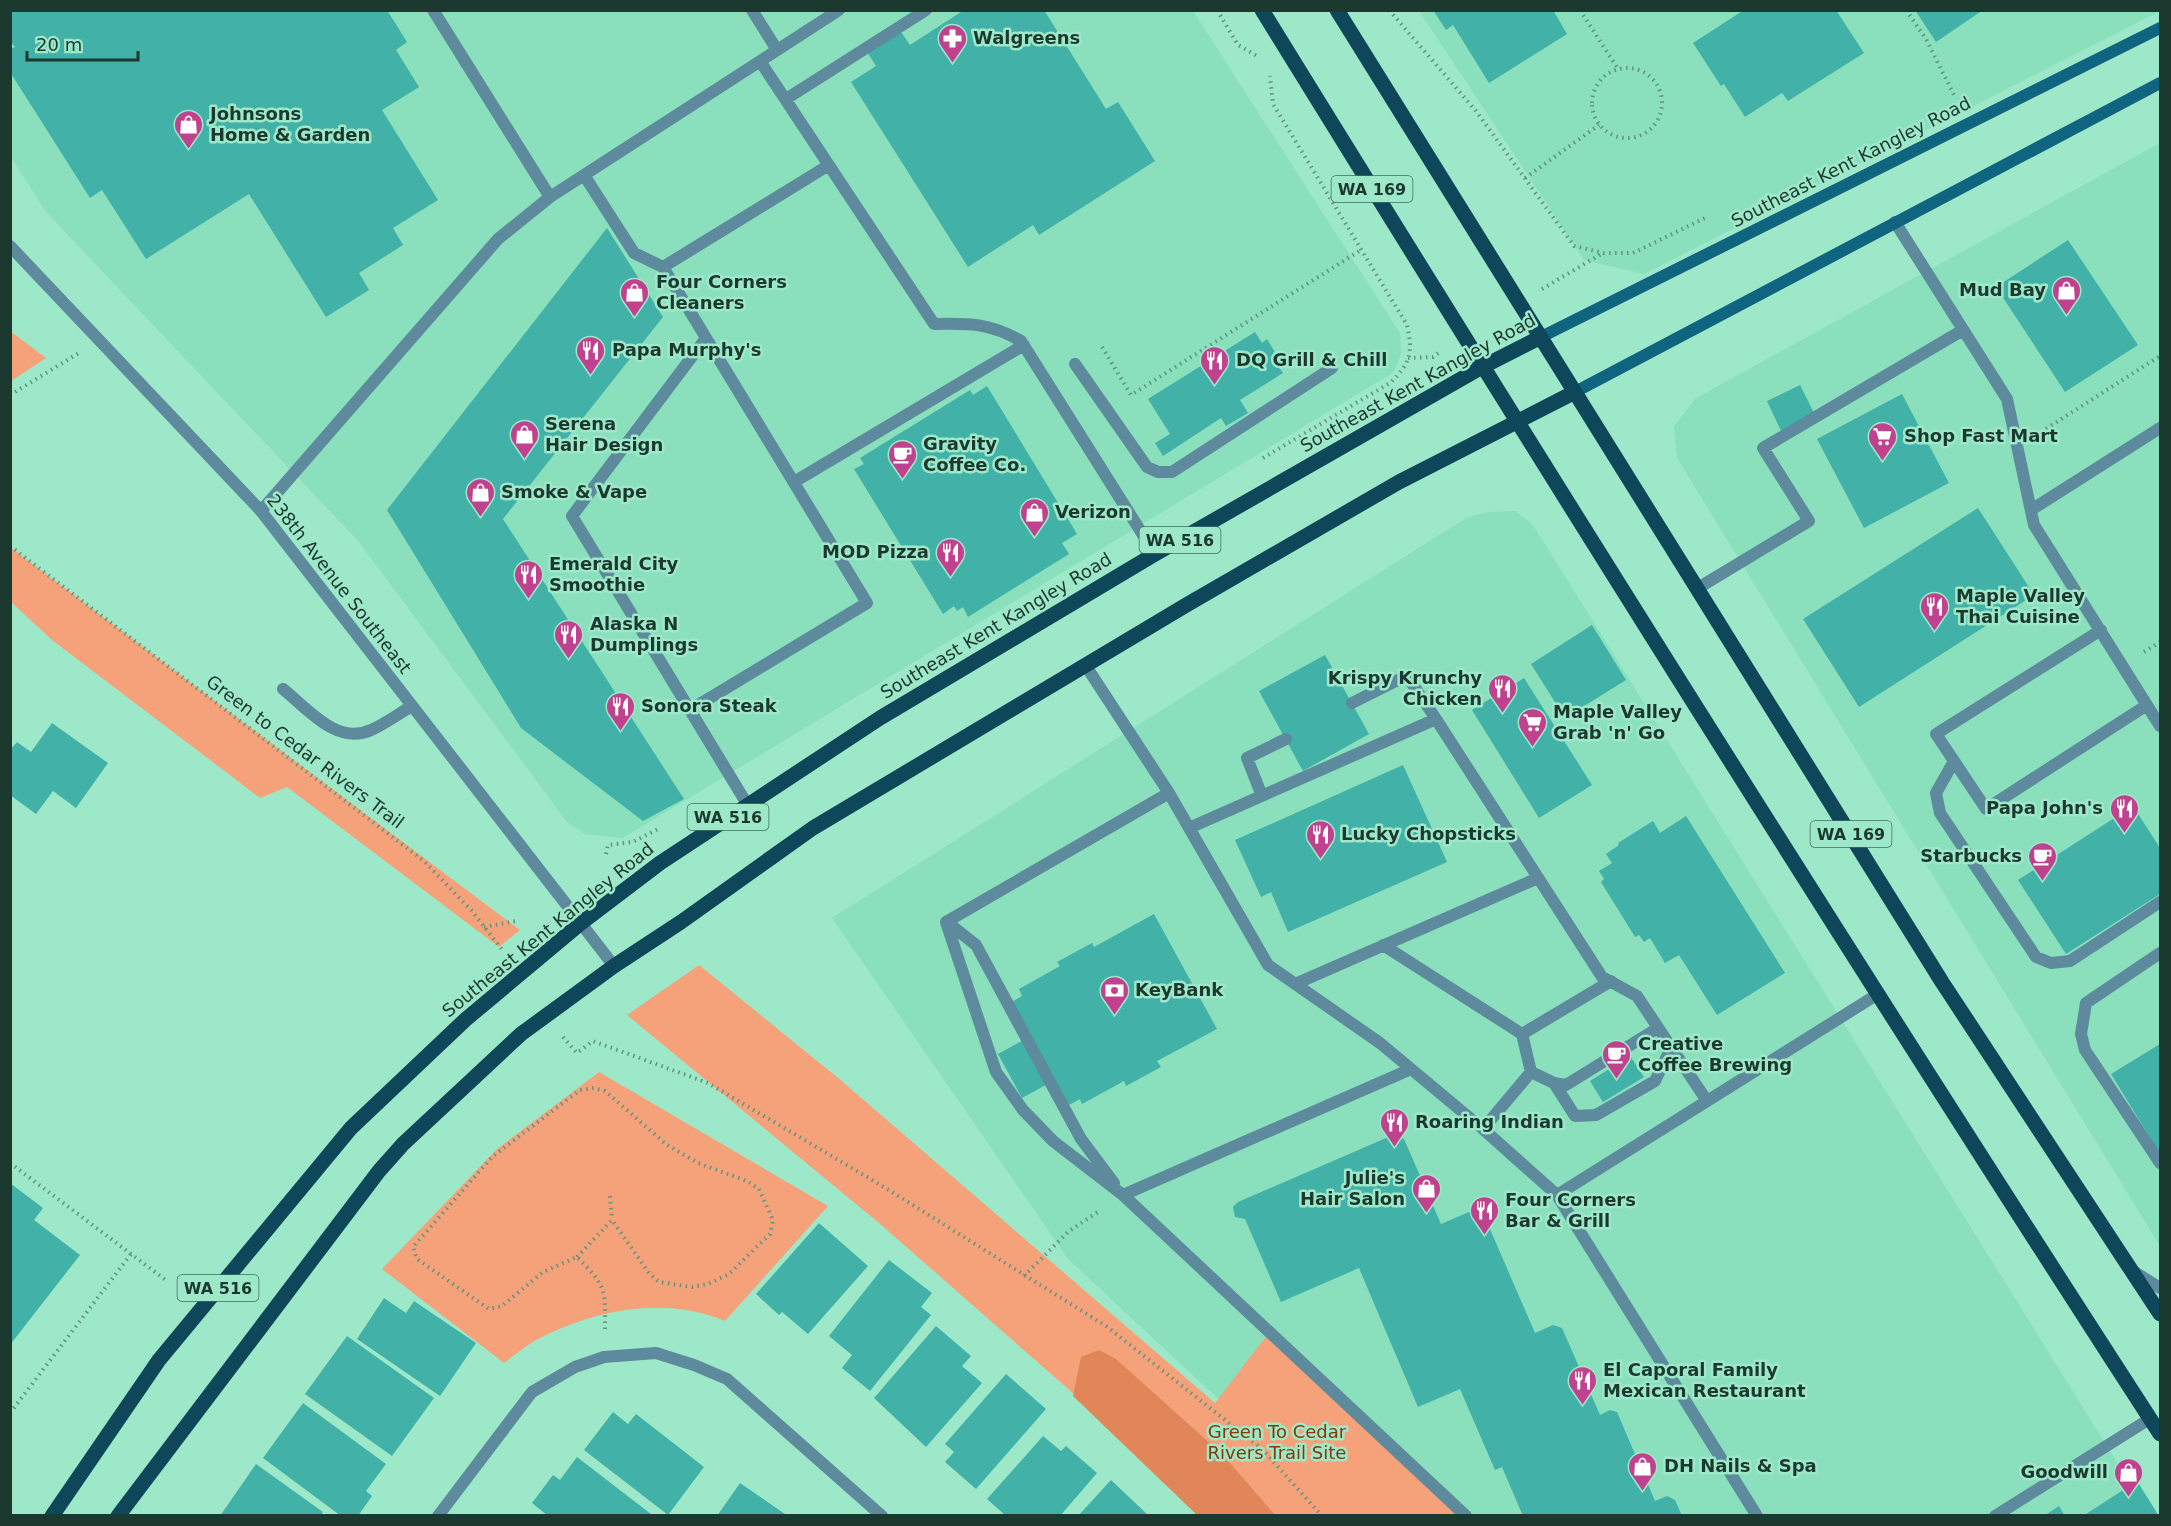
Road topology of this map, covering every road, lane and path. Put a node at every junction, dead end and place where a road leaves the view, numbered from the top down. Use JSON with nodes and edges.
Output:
{"nodes":[{"id":1,"x":433,"y":10,"type":"edge"},
{"id":2,"x":752,"y":10,"type":"edge"},
{"id":3,"x":839,"y":10,"type":"edge"},
{"id":4,"x":926,"y":10,"type":"edge"},
{"id":5,"x":1262,"y":10,"type":"edge"},
{"id":6,"x":1336,"y":10,"type":"edge"},
{"id":7,"x":1389,"y":10,"type":"edge"},
{"id":8,"x":1580,"y":10,"type":"edge"},
{"id":9,"x":1906,"y":10,"type":"edge"},
{"id":10,"x":2160,"y":28,"type":"edge"},
{"id":11,"x":777,"y":50,"type":"junction"},
{"id":12,"x":760,"y":61,"type":"junction"},
{"id":13,"x":1618,"y":69,"type":"junction"},
{"id":14,"x":2160,"y":83,"type":"edge"},
{"id":15,"x":1954,"y":95,"type":"dead end"},
{"id":16,"x":786,"y":99,"type":"junction"},
{"id":17,"x":1599,"y":125,"type":"junction"},
{"id":18,"x":829,"y":165,"type":"junction"},
{"id":19,"x":584,"y":175,"type":"junction"},
{"id":20,"x":1525,"y":178,"type":"junction"},
{"id":21,"x":550,"y":197,"type":"junction"},
{"id":22,"x":1705,"y":218,"type":"dead end"},
{"id":23,"x":1895,"y":222,"type":"junction"},
{"id":24,"x":10,"y":246,"type":"edge"},
{"id":25,"x":1361,"y":250,"type":"dead end"},
{"id":26,"x":663,"y":267,"type":"junction"},
{"id":27,"x":1963,"y":330,"type":"junction"},
{"id":28,"x":706,"y":338,"type":"junction"},
{"id":29,"x":1539,"y":338,"type":"junction"},
{"id":30,"x":99,"y":340,"type":"junction"},
{"id":31,"x":1024,"y":345,"type":"junction"},
{"id":32,"x":1102,"y":347,"type":"dead end"},
{"id":33,"x":2160,"y":356,"type":"edge"},
{"id":34,"x":1075,"y":364,"type":"dead end"},
{"id":35,"x":1482,"y":367,"type":"junction"},
{"id":36,"x":1332,"y":368,"type":"dead end"},
{"id":37,"x":1575,"y":392,"type":"junction"},
{"id":38,"x":10,"y":395,"type":"edge"},
{"id":39,"x":1517,"y":423,"type":"junction"},
{"id":40,"x":2160,"y":428,"type":"edge"},
{"id":41,"x":2017,"y":447,"type":"junction"},
{"id":42,"x":794,"y":482,"type":"junction"},
{"id":43,"x":2031,"y":510,"type":"junction"},
{"id":44,"x":261,"y":511,"type":"junction"},
{"id":45,"x":10,"y":546,"type":"edge"},
{"id":46,"x":1155,"y":554,"type":"junction"},
{"id":47,"x":1698,"y":588,"type":"junction"},
{"id":48,"x":2101,"y":630,"type":"junction"},
{"id":49,"x":1086,"y":666,"type":"junction"},
{"id":50,"x":283,"y":689,"type":"dead end"},
{"id":51,"x":1352,"y":703,"type":"dead end"},
{"id":52,"x":2147,"y":705,"type":"junction"},
{"id":53,"x":411,"y":706,"type":"junction"},
{"id":54,"x":690,"y":710,"type":"junction"},
{"id":55,"x":1437,"y":719,"type":"junction"},
{"id":56,"x":2160,"y":726,"type":"edge"},
{"id":57,"x":1286,"y":739,"type":"dead end"},
{"id":58,"x":1954,"y":761,"type":"junction"},
{"id":59,"x":1168,"y":792,"type":"junction"},
{"id":60,"x":1262,"y":796,"type":"junction"},
{"id":61,"x":747,"y":804,"type":"junction"},
{"id":62,"x":1189,"y":828,"type":"junction"},
{"id":63,"x":1538,"y":878,"type":"junction"},
{"id":64,"x":2160,"y":902,"type":"edge"},
{"id":65,"x":516,"y":921,"type":"dead end"},
{"id":66,"x":946,"y":922,"type":"junction"},
{"id":67,"x":580,"y":923,"type":"junction"},
{"id":68,"x":484,"y":927,"type":"junction"},
{"id":69,"x":1383,"y":945,"type":"junction"},
{"id":70,"x":2160,"y":953,"type":"edge"},
{"id":71,"x":614,"y":966,"type":"junction"},
{"id":72,"x":521,"y":974,"type":"junction"},
{"id":73,"x":1611,"y":981,"type":"junction"},
{"id":74,"x":1295,"y":984,"type":"junction"},
{"id":75,"x":1878,"y":994,"type":"junction"},
{"id":76,"x":546,"y":1016,"type":"junction"},
{"id":77,"x":1658,"y":1028,"type":"junction"},
{"id":78,"x":1522,"y":1034,"type":"junction"},
{"id":79,"x":1671,"y":1048,"type":"junction"},
{"id":80,"x":1411,"y":1069,"type":"junction"},
{"id":81,"x":1530,"y":1072,"type":"junction"},
{"id":82,"x":1554,"y":1083,"type":"junction"},
{"id":83,"x":1707,"y":1101,"type":"junction"},
{"id":84,"x":1483,"y":1129,"type":"junction"},
{"id":85,"x":2160,"y":1162,"type":"edge"},
{"id":86,"x":10,"y":1163,"type":"edge"},
{"id":87,"x":1123,"y":1195,"type":"junction"},
{"id":88,"x":1557,"y":1195,"type":"junction"},
{"id":89,"x":610,"y":1196,"type":"dead end"},
{"id":90,"x":612,"y":1220,"type":"junction"},
{"id":91,"x":131,"y":1254,"type":"junction"},
{"id":92,"x":577,"y":1257,"type":"junction"},
{"id":93,"x":2133,"y":1271,"type":"junction"},
{"id":94,"x":1024,"y":1276,"type":"junction"},
{"id":95,"x":167,"y":1281,"type":"dead end"},
{"id":96,"x":2160,"y":1288,"type":"edge"},
{"id":97,"x":2160,"y":1314,"type":"edge"},
{"id":98,"x":604,"y":1357,"type":"junction"},
{"id":99,"x":10,"y":1413,"type":"edge"},
{"id":100,"x":2156,"y":1415,"type":"edge"},
{"id":101,"x":2160,"y":1434,"type":"edge"},
{"id":102,"x":52,"y":1515,"type":"edge"},
{"id":103,"x":118,"y":1515,"type":"edge"},
{"id":104,"x":438,"y":1515,"type":"edge"},
{"id":105,"x":882,"y":1515,"type":"edge"},
{"id":106,"x":1323,"y":1515,"type":"edge"},
{"id":107,"x":1466,"y":1515,"type":"edge"},
{"id":108,"x":1757,"y":1515,"type":"edge"},
{"id":109,"x":1995,"y":1515,"type":"edge"}],
"edges":[{"from":1,"to":21,"type":"street"},
{"from":2,"to":11,"type":"street"},
{"from":3,"to":11,"type":"street"},
{"from":4,"to":16,"type":"street"},
{"from":5,"to":35,"type":"main road","number":"WA 169"},
{"from":6,"to":29,"type":"main road","number":"WA 169"},
{"from":7,"to":20,"type":"path"},
{"from":8,"to":13,"type":"path"},
{"from":9,"to":15,"type":"path"},
{"from":10,"to":29,"type":"main road","name":"Southeast Kent Kangley Road"},
{"from":11,"to":12,"type":"street"},
{"from":12,"to":16,"type":"street"},
{"from":12,"to":19,"type":"street"},
{"from":13,"to":17,"type":"path"},
{"from":13,"to":17,"type":"path"},
{"from":14,"to":23,"type":"main road"},
{"from":16,"to":18,"type":"street"},
{"from":17,"to":20,"type":"path"},
{"from":18,"to":26,"type":"street"},
{"from":18,"to":31,"type":"street"},
{"from":19,"to":21,"type":"street"},
{"from":19,"to":26,"type":"street"},
{"from":20,"to":22,"type":"path"},
{"from":21,"to":44,"type":"street"},
{"from":23,"to":27,"type":"street"},
{"from":23,"to":37,"type":"main road"},
{"from":24,"to":30,"type":"street","name":"238th Avenue Southeast"},
{"from":25,"to":32,"type":"path"},
{"from":26,"to":28,"type":"street"},
{"from":27,"to":41,"type":"street"},
{"from":27,"to":47,"type":"street"},
{"from":28,"to":42,"type":"street"},
{"from":28,"to":54,"type":"street"},
{"from":29,"to":35,"type":"main road","name":"Southeast Kent Kangley Road","number":"WA 516"},
{"from":29,"to":37,"type":"main road","number":"WA 169"},
{"from":30,"to":38,"type":"path"},
{"from":30,"to":44,"type":"street","name":"238th Avenue Southeast"},
{"from":31,"to":42,"type":"street"},
{"from":31,"to":46,"type":"street"},
{"from":33,"to":41,"type":"path"},
{"from":34,"to":36,"type":"street"},
{"from":35,"to":39,"type":"main road","number":"WA 169"},
{"from":35,"to":46,"type":"main road","name":"Southeast Kent Kangley Road","number":"WA 516"},
{"from":37,"to":39,"type":"main road","number":"WA 516"},
{"from":37,"to":47,"type":"main road","number":"WA 169"},
{"from":39,"to":49,"type":"main road","number":"WA 516"},
{"from":39,"to":75,"type":"main road","number":"WA 169"},
{"from":40,"to":43,"type":"street"},
{"from":41,"to":43,"type":"street"},
{"from":42,"to":54,"type":"street"},
{"from":43,"to":48,"type":"street"},
{"from":44,"to":53,"type":"street","name":"238th Avenue Southeast"},
{"from":45,"to":68,"type":"path","name":"Green to Cedar Rivers Trail"},
{"from":46,"to":61,"type":"main road","name":"Southeast Kent Kangley Road","number":"WA 516"},
{"from":47,"to":93,"type":"main road","number":"WA 169"},
{"from":48,"to":52,"type":"street"},
{"from":48,"to":58,"type":"street"},
{"from":49,"to":59,"type":"street"},
{"from":49,"to":71,"type":"main road","number":"WA 516"},
{"from":50,"to":53,"type":"street"},
{"from":51,"to":55,"type":"street"},
{"from":52,"to":56,"type":"street"},
{"from":52,"to":58,"type":"street"},
{"from":53,"to":67,"type":"street","name":"238th Avenue Southeast"},
{"from":54,"to":61,"type":"street"},
{"from":55,"to":60,"type":"street"},
{"from":55,"to":63,"type":"street"},
{"from":57,"to":60,"type":"street"},
{"from":58,"to":64,"type":"street"},
{"from":59,"to":62,"type":"street"},
{"from":59,"to":66,"type":"street"},
{"from":60,"to":62,"type":"street"},
{"from":61,"to":67,"type":"main road","name":"Southeast Kent Kangley Road","number":"WA 516"},
{"from":62,"to":74,"type":"street"},
{"from":63,"to":69,"type":"street"},
{"from":63,"to":73,"type":"street"},
{"from":65,"to":68,"type":"path"},
{"from":66,"to":87,"type":"street"},
{"from":66,"to":87,"type":"street"},
{"from":67,"to":71,"type":"street","name":"238th Avenue Southeast"},
{"from":67,"to":72,"type":"main road","name":"Southeast Kent Kangley Road","number":"WA 516"},
{"from":68,"to":72,"type":"path","name":"Green to Cedar Rivers Trail"},
{"from":69,"to":74,"type":"street"},
{"from":69,"to":78,"type":"street"},
{"from":70,"to":85,"type":"street"},
{"from":71,"to":76,"type":"main road","number":"WA 516"},
{"from":72,"to":102,"type":"main road","name":"Southeast Kent Kangley Road","number":"WA 516"},
{"from":73,"to":77,"type":"street"},
{"from":73,"to":78,"type":"street"},
{"from":74,"to":80,"type":"street"},
{"from":75,"to":83,"type":"street"},
{"from":75,"to":100,"type":"main road","number":"WA 169"},
{"from":76,"to":94,"type":"path"},
{"from":76,"to":103,"type":"main road","number":"WA 516"},
{"from":77,"to":79,"type":"street"},
{"from":77,"to":82,"type":"street"},
{"from":78,"to":81,"type":"street"},
{"from":79,"to":82,"type":"street"},
{"from":79,"to":83,"type":"street"},
{"from":80,"to":84,"type":"street"},
{"from":80,"to":87,"type":"street"},
{"from":81,"to":82,"type":"street"},
{"from":81,"to":84,"type":"street"},
{"from":83,"to":88,"type":"street"},
{"from":84,"to":88,"type":"street"},
{"from":86,"to":91,"type":"path"},
{"from":87,"to":94,"type":"path"},
{"from":87,"to":107,"type":"street"},
{"from":88,"to":108,"type":"street"},
{"from":89,"to":90,"type":"path"},
{"from":90,"to":92,"type":"path"},
{"from":90,"to":92,"type":"path"},
{"from":91,"to":95,"type":"path"},
{"from":91,"to":99,"type":"path"},
{"from":92,"to":98,"type":"path"},
{"from":93,"to":96,"type":"street"},
{"from":93,"to":97,"type":"main road","number":"WA 169"},
{"from":94,"to":106,"type":"path"},
{"from":98,"to":104,"type":"street"},
{"from":98,"to":105,"type":"street"},
{"from":100,"to":101,"type":"main road","number":"WA 169"},
{"from":100,"to":109,"type":"street"}]}
